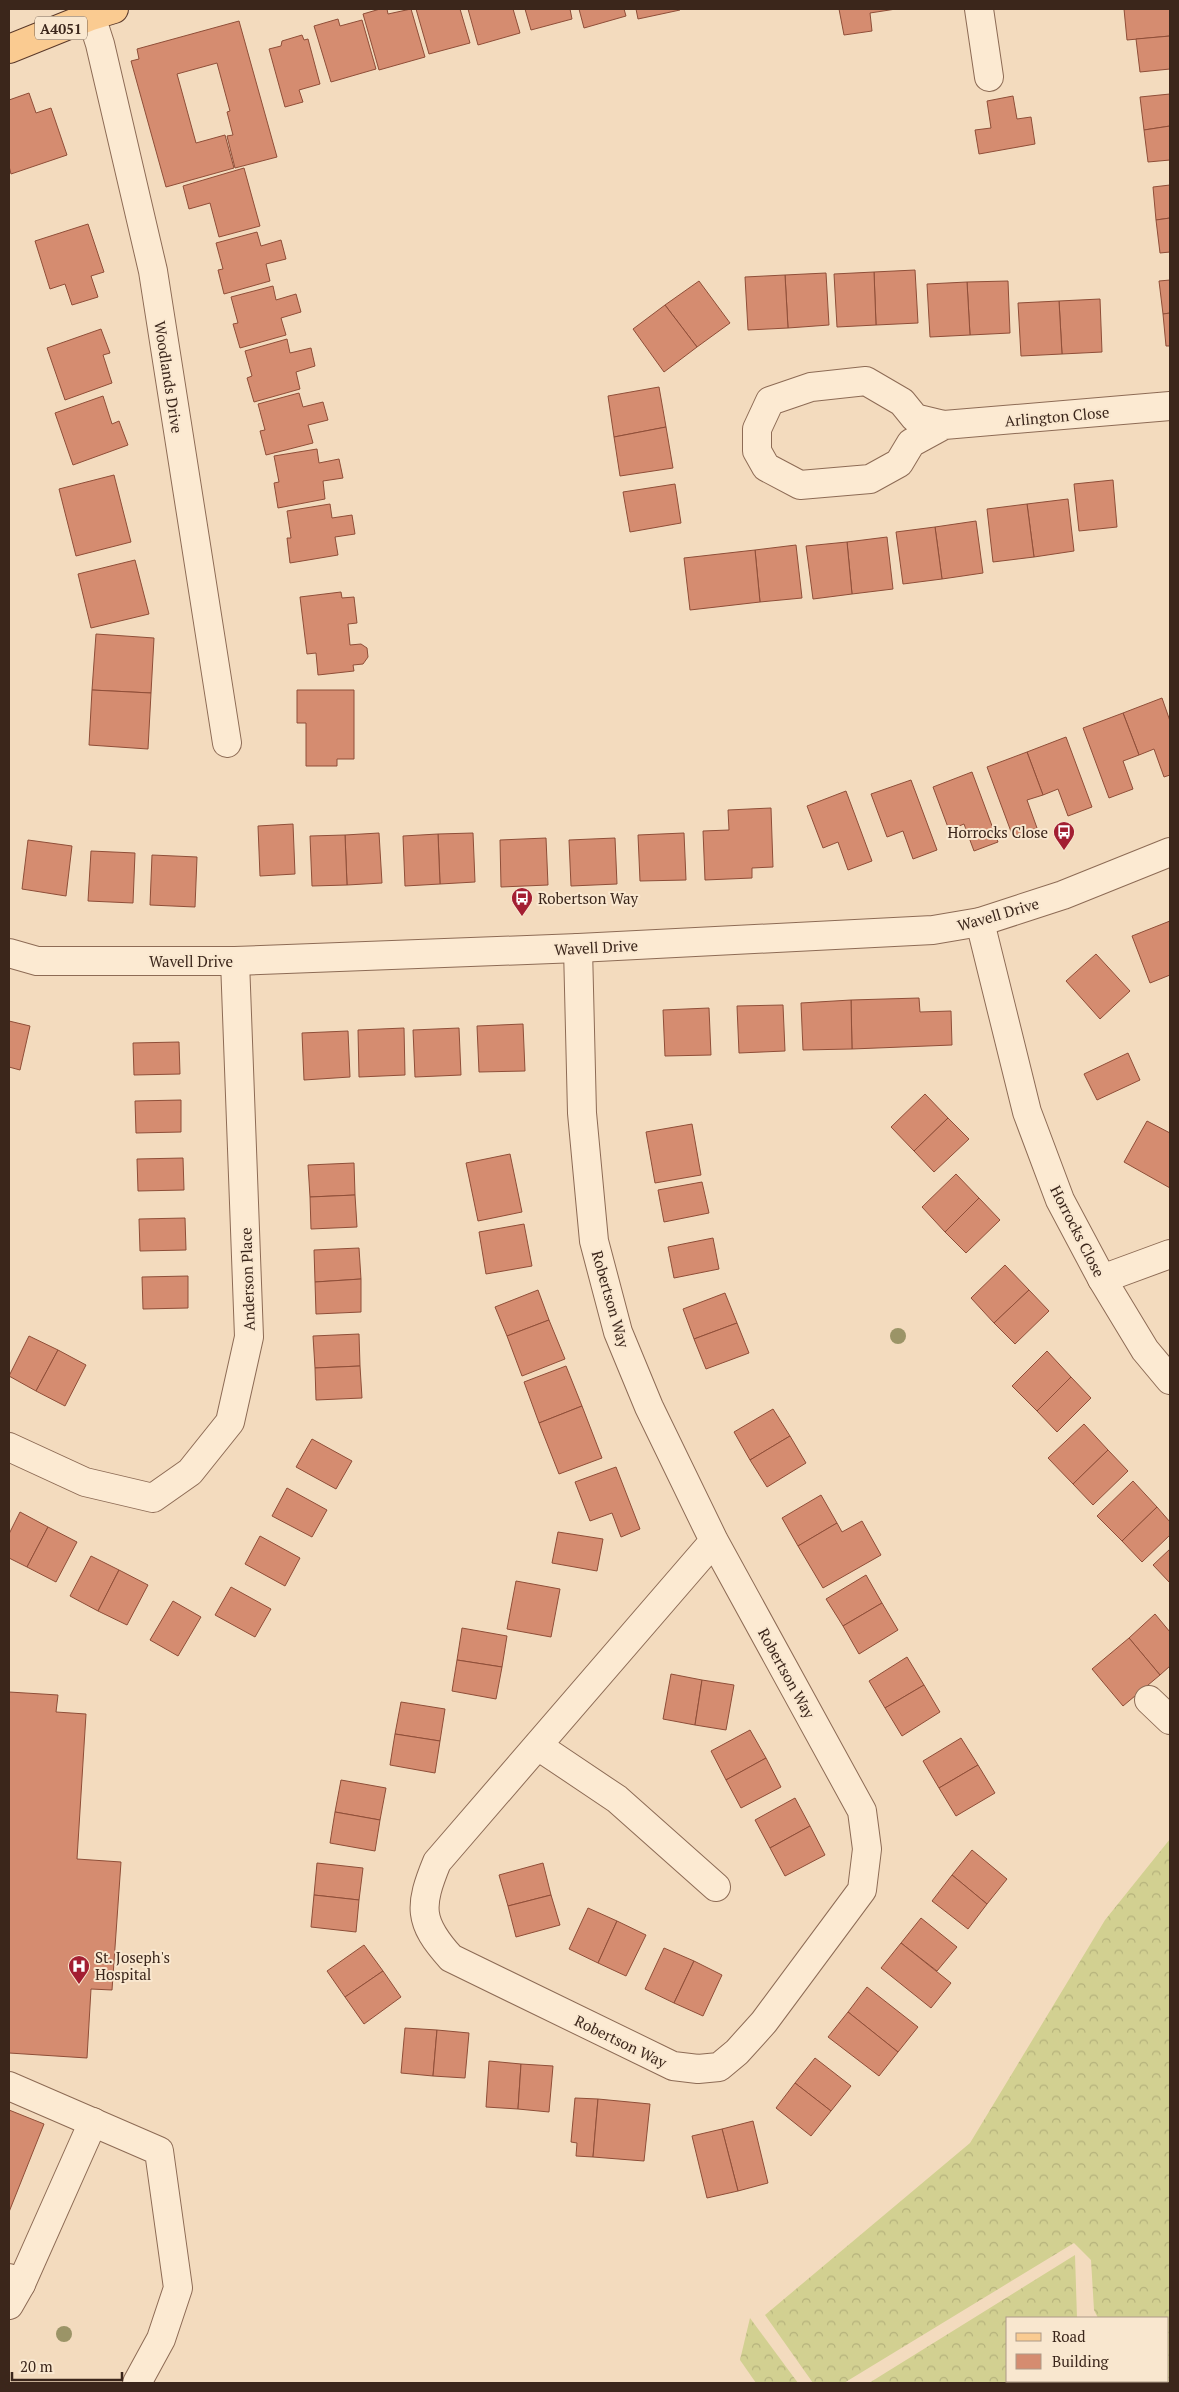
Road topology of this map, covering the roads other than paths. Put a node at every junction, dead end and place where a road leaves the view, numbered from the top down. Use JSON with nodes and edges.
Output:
{"nodes":[{"id":1,"x":979,"y":9,"type":"edge"},
{"id":2,"x":102,"y":12,"type":"edge"},
{"id":3,"x":9,"y":49,"type":"edge"},
{"id":4,"x":989,"y":77,"type":"dead end"},
{"id":5,"x":1170,"y":406,"type":"edge"},
{"id":6,"x":944,"y":425,"type":"junction"},
{"id":7,"x":227,"y":743,"type":"dead end"},
{"id":8,"x":1170,"y":852,"type":"edge"},
{"id":9,"x":980,"y":922,"type":"junction"},
{"id":10,"x":578,"y":948,"type":"junction"},
{"id":11,"x":9,"y":953,"type":"edge"},
{"id":12,"x":236,"y":961,"type":"junction"},
{"id":13,"x":1170,"y":1254,"type":"edge"},
{"id":14,"x":1102,"y":1279,"type":"junction"},
{"id":15,"x":1170,"y":1380,"type":"edge"},
{"id":16,"x":9,"y":1447,"type":"edge"},
{"id":17,"x":714,"y":1541,"type":"junction"},
{"id":18,"x":1150,"y":1700,"type":"dead end"},
{"id":19,"x":1170,"y":1720,"type":"edge"},
{"id":20,"x":538,"y":1746,"type":"junction"},
{"id":21,"x":716,"y":1887,"type":"dead end"},
{"id":22,"x":9,"y":2086,"type":"edge"},
{"id":23,"x":93,"y":2122,"type":"junction"},
{"id":24,"x":13,"y":2289,"type":"edge"},
{"id":25,"x":137,"y":2383,"type":"edge"}],
"edges":[{"from":1,"to":4,"type":"street"},
{"from":2,"to":3,"type":"main road","number":"A4051"},
{"from":2,"to":7,"type":"street","name":"Woodlands Drive"},
{"from":5,"to":6,"type":"street","name":"Arlington Close"},
{"from":6,"to":6,"type":"street","name":"Arlington Close"},
{"from":8,"to":9,"type":"street","name":"Wavell Drive"},
{"from":9,"to":10,"type":"street","name":"Wavell Drive"},
{"from":9,"to":14,"type":"street","name":"Horrocks Close"},
{"from":10,"to":12,"type":"street","name":"Wavell Drive"},
{"from":10,"to":17,"type":"street","name":"Robertson Way"},
{"from":11,"to":12,"type":"street","name":"Wavell Drive"},
{"from":12,"to":16,"type":"street","name":"Anderson Place"},
{"from":13,"to":14,"type":"street"},
{"from":14,"to":15,"type":"street","name":"Horrocks Close"},
{"from":17,"to":20,"type":"street","name":"Robertson Way"},
{"from":17,"to":20,"type":"street","name":"Robertson Way"},
{"from":18,"to":19,"type":"street"},
{"from":20,"to":21,"type":"street"},
{"from":22,"to":23,"type":"street"},
{"from":23,"to":24,"type":"street"},
{"from":23,"to":25,"type":"street"}]}
